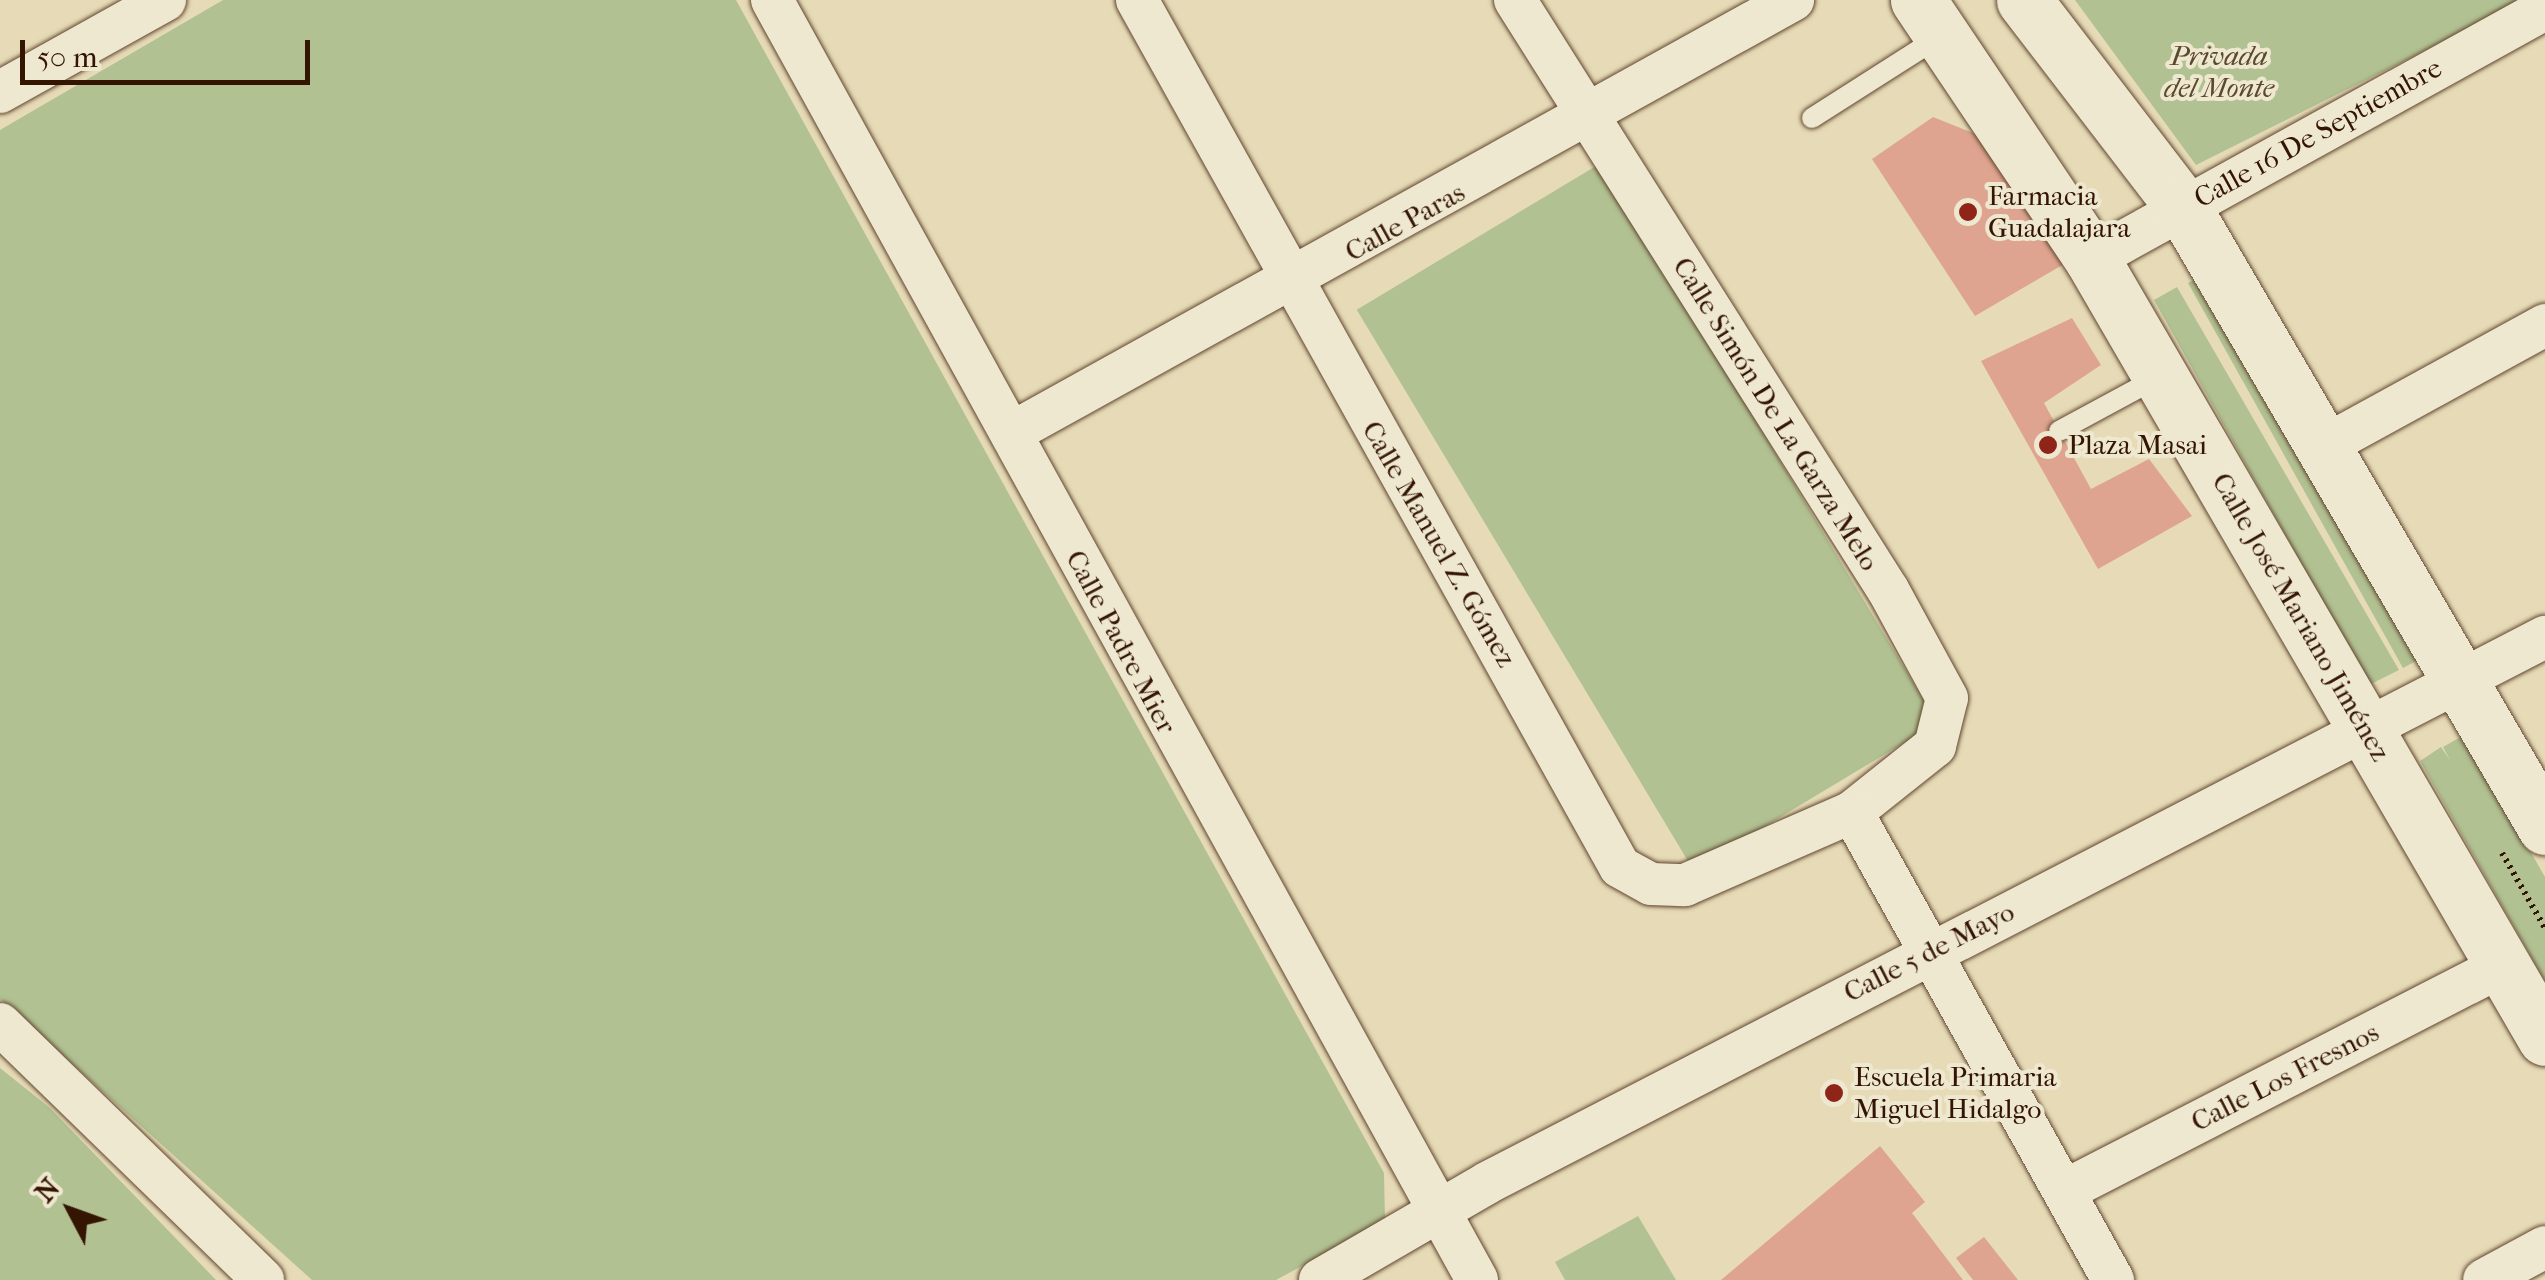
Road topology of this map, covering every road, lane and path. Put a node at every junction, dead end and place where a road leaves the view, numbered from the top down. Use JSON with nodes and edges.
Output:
{"nodes":[{"id":1,"x":165,"y":0,"type":"edge"},
{"id":2,"x":772,"y":0,"type":"edge"},
{"id":3,"x":1137,"y":0,"type":"edge"},
{"id":4,"x":1515,"y":0,"type":"edge"},
{"id":5,"x":1793,"y":0,"type":"edge"},
{"id":6,"x":2024,"y":0,"type":"edge"},
{"id":7,"x":2545,"y":9,"type":"edge"},
{"id":8,"x":1929,"y":18,"type":"edge"},
{"id":9,"x":0,"y":92,"type":"edge"},
{"id":10,"x":1812,"y":118,"type":"dead end"},
{"id":11,"x":1590,"y":120,"type":"junction"},
{"id":12,"x":2183,"y":207,"type":"junction"},
{"id":13,"x":2092,"y":259,"type":"junction"},
{"id":14,"x":1292,"y":285,"type":"junction"},
{"id":15,"x":2545,"y":325,"type":"edge"},
{"id":16,"x":2159,"y":377,"type":"junction"},
{"id":17,"x":2060,"y":431,"type":"dead end"},
{"id":18,"x":1011,"y":433,"type":"junction"},
{"id":19,"x":2326,"y":445,"type":"junction"},
{"id":20,"x":2545,"y":637,"type":"edge"},
{"id":21,"x":2460,"y":682,"type":"junction"},
{"id":22,"x":2370,"y":731,"type":"junction"},
{"id":23,"x":1852,"y":812,"type":"junction"},
{"id":24,"x":2545,"y":827,"type":"edge"},
{"id":25,"x":1931,"y":950,"type":"junction"},
{"id":26,"x":2506,"y":964,"type":"junction"},
{"id":27,"x":0,"y":1024,"type":"edge"},
{"id":28,"x":2545,"y":1038,"type":"edge"},
{"id":29,"x":2064,"y":1191,"type":"junction"},
{"id":30,"x":1438,"y":1210,"type":"junction"},
{"id":31,"x":2545,"y":1246,"type":"edge"},
{"id":32,"x":264,"y":1280,"type":"edge"},
{"id":33,"x":1320,"y":1280,"type":"edge"},
{"id":34,"x":1478,"y":1280,"type":"edge"},
{"id":35,"x":2112,"y":1280,"type":"edge"},
{"id":36,"x":2484,"y":1280,"type":"edge"}],
"edges":[{"from":1,"to":9,"type":"street"},
{"from":2,"to":18,"type":"street","name":"Calle Padre Mier"},
{"from":3,"to":14,"type":"street","name":"Calle Manuel Z. Gómez"},
{"from":4,"to":11,"type":"street","name":"Calle Simón De La Garza Melo"},
{"from":5,"to":11,"type":"street","name":"Calle Paras"},
{"from":6,"to":12,"type":"street"},
{"from":7,"to":12,"type":"street","name":"Calle 16 De Septiembre"},
{"from":8,"to":10,"type":"lane"},
{"from":8,"to":13,"type":"street","name":"Calle José Mariano Jiménez"},
{"from":11,"to":14,"type":"street","name":"Calle Paras"},
{"from":11,"to":23,"type":"street","name":"Calle Simón De La Garza Melo"},
{"from":12,"to":13,"type":"street","name":"Calle 16 De Septiembre"},
{"from":12,"to":19,"type":"street"},
{"from":13,"to":16,"type":"street","name":"Calle José Mariano Jiménez"},
{"from":14,"to":18,"type":"street","name":"Calle Paras"},
{"from":14,"to":23,"type":"street","name":"Calle Manuel Z. Gómez"},
{"from":15,"to":19,"type":"street"},
{"from":16,"to":17,"type":"lane"},
{"from":16,"to":22,"type":"street","name":"Calle José Mariano Jiménez"},
{"from":18,"to":30,"type":"street","name":"Calle Padre Mier"},
{"from":19,"to":21,"type":"street"},
{"from":20,"to":21,"type":"street","name":"Calle 5 de Mayo"},
{"from":21,"to":22,"type":"street","name":"Calle 5 de Mayo"},
{"from":21,"to":24,"type":"street"},
{"from":22,"to":25,"type":"street","name":"Calle 5 de Mayo"},
{"from":22,"to":26,"type":"street","name":"Calle José Mariano Jiménez"},
{"from":23,"to":25,"type":"street"},
{"from":25,"to":29,"type":"street"},
{"from":25,"to":30,"type":"street","name":"Calle 5 de Mayo"},
{"from":26,"to":28,"type":"street","name":"Calle José Mariano Jiménez"},
{"from":26,"to":29,"type":"street","name":"Calle Los Fresnos"},
{"from":27,"to":32,"type":"street"},
{"from":29,"to":35,"type":"street"},
{"from":30,"to":33,"type":"street","name":"Calle 5 de Mayo"},
{"from":30,"to":34,"type":"street","name":"Calle Padre Mier"},
{"from":31,"to":36,"type":"street"}]}
